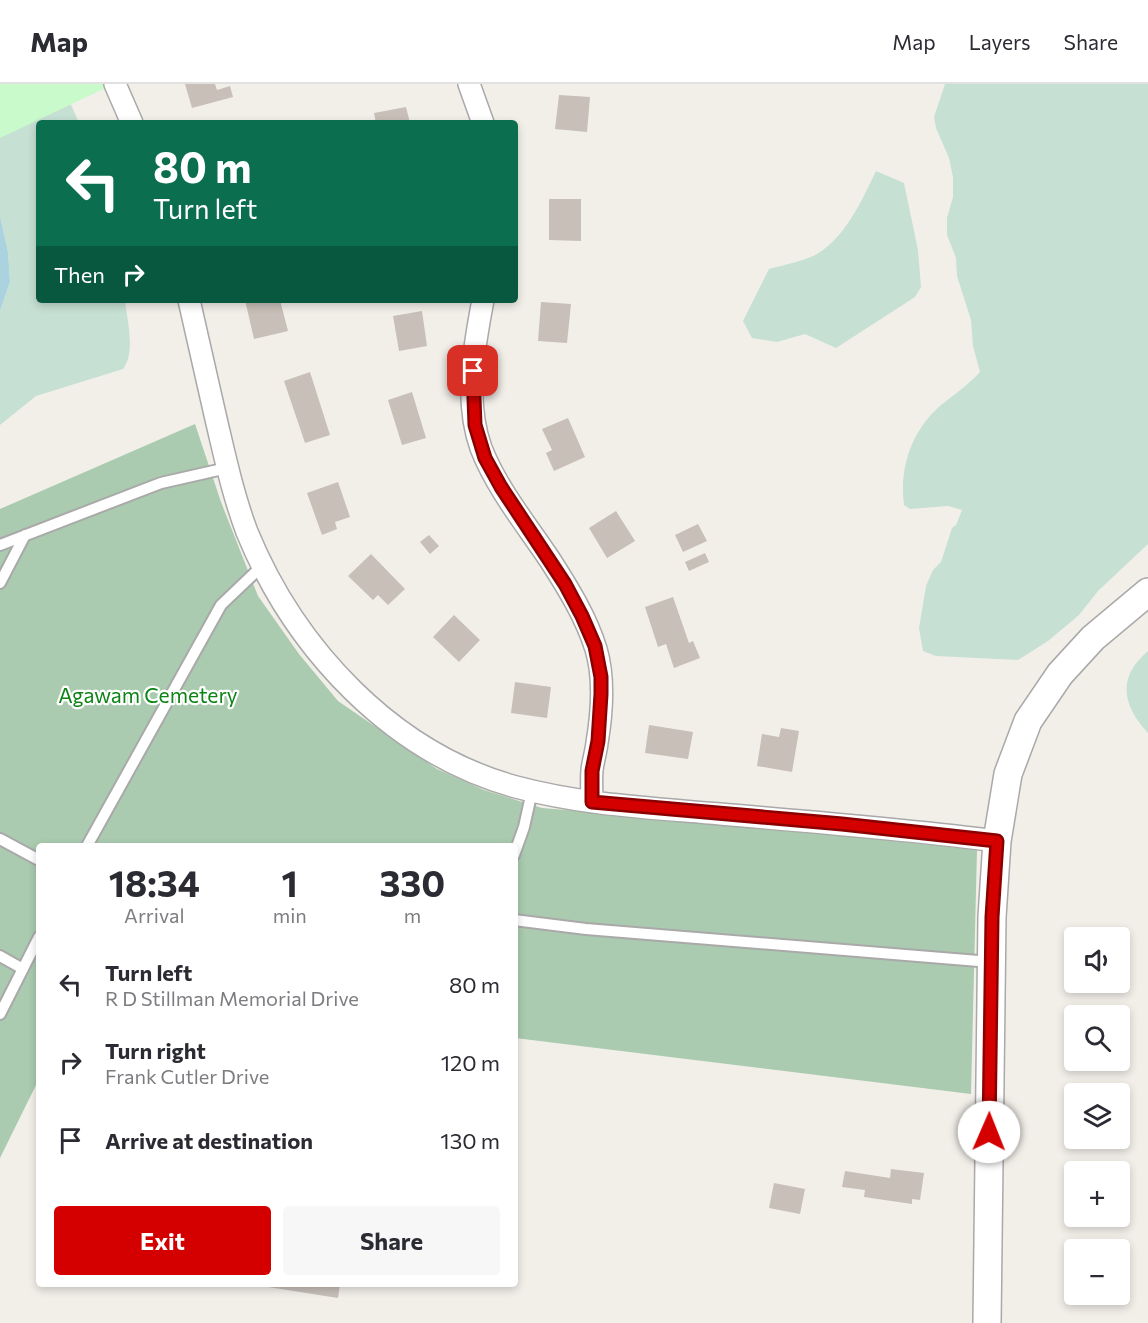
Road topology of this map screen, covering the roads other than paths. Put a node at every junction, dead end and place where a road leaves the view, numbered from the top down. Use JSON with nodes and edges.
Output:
{"nodes":[{"id":1,"x":115,"y":84,"type":"edge"},
{"id":2,"x":469,"y":84,"type":"edge"},
{"id":3,"x":131,"y":120,"type":"edge"},
{"id":4,"x":482,"y":120,"type":"edge"},
{"id":5,"x":190,"y":303,"type":"edge"},
{"id":6,"x":483,"y":303,"type":"edge"},
{"id":7,"x":228,"y":468,"type":"junction"},
{"id":8,"x":25,"y":535,"type":"junction"},
{"id":9,"x":0,"y":545,"type":"edge"},
{"id":10,"x":263,"y":565,"type":"junction"},
{"id":11,"x":0,"y":583,"type":"edge"},
{"id":12,"x":1148,"y":592,"type":"edge"},
{"id":13,"x":532,"y":790,"type":"junction"},
{"id":14,"x":592,"y":802,"type":"junction"},
{"id":15,"x":0,"y":839,"type":"edge"},
{"id":16,"x":997,"y":841,"type":"junction"},
{"id":17,"x":89,"y":843,"type":"edge"},
{"id":18,"x":518,"y":844,"type":"edge"},
{"id":19,"x":36,"y":858,"type":"edge"},
{"id":20,"x":518,"y":920,"type":"edge"},
{"id":21,"x":36,"y":943,"type":"edge"},
{"id":22,"x":0,"y":956,"type":"edge"},
{"id":23,"x":991,"y":962,"type":"junction"},
{"id":24,"x":23,"y":969,"type":"junction"},
{"id":25,"x":0,"y":1014,"type":"edge"},
{"id":26,"x":987,"y":1323,"type":"edge"}],
"edges":[{"from":1,"to":3,"type":"street"},
{"from":2,"to":4,"type":"street"},
{"from":5,"to":7,"type":"street"},
{"from":6,"to":14,"type":"street"},
{"from":7,"to":8,"type":"lane"},
{"from":7,"to":10,"type":"street"},
{"from":8,"to":9,"type":"lane"},
{"from":8,"to":11,"type":"lane"},
{"from":10,"to":13,"type":"street"},
{"from":10,"to":17,"type":"lane"},
{"from":12,"to":16,"type":"street"},
{"from":13,"to":14,"type":"street"},
{"from":13,"to":18,"type":"lane"},
{"from":14,"to":16,"type":"street"},
{"from":15,"to":19,"type":"lane"},
{"from":16,"to":23,"type":"street"},
{"from":20,"to":23,"type":"lane"},
{"from":21,"to":24,"type":"lane"},
{"from":22,"to":24,"type":"lane"},
{"from":23,"to":26,"type":"street"},
{"from":24,"to":25,"type":"lane"}]}
